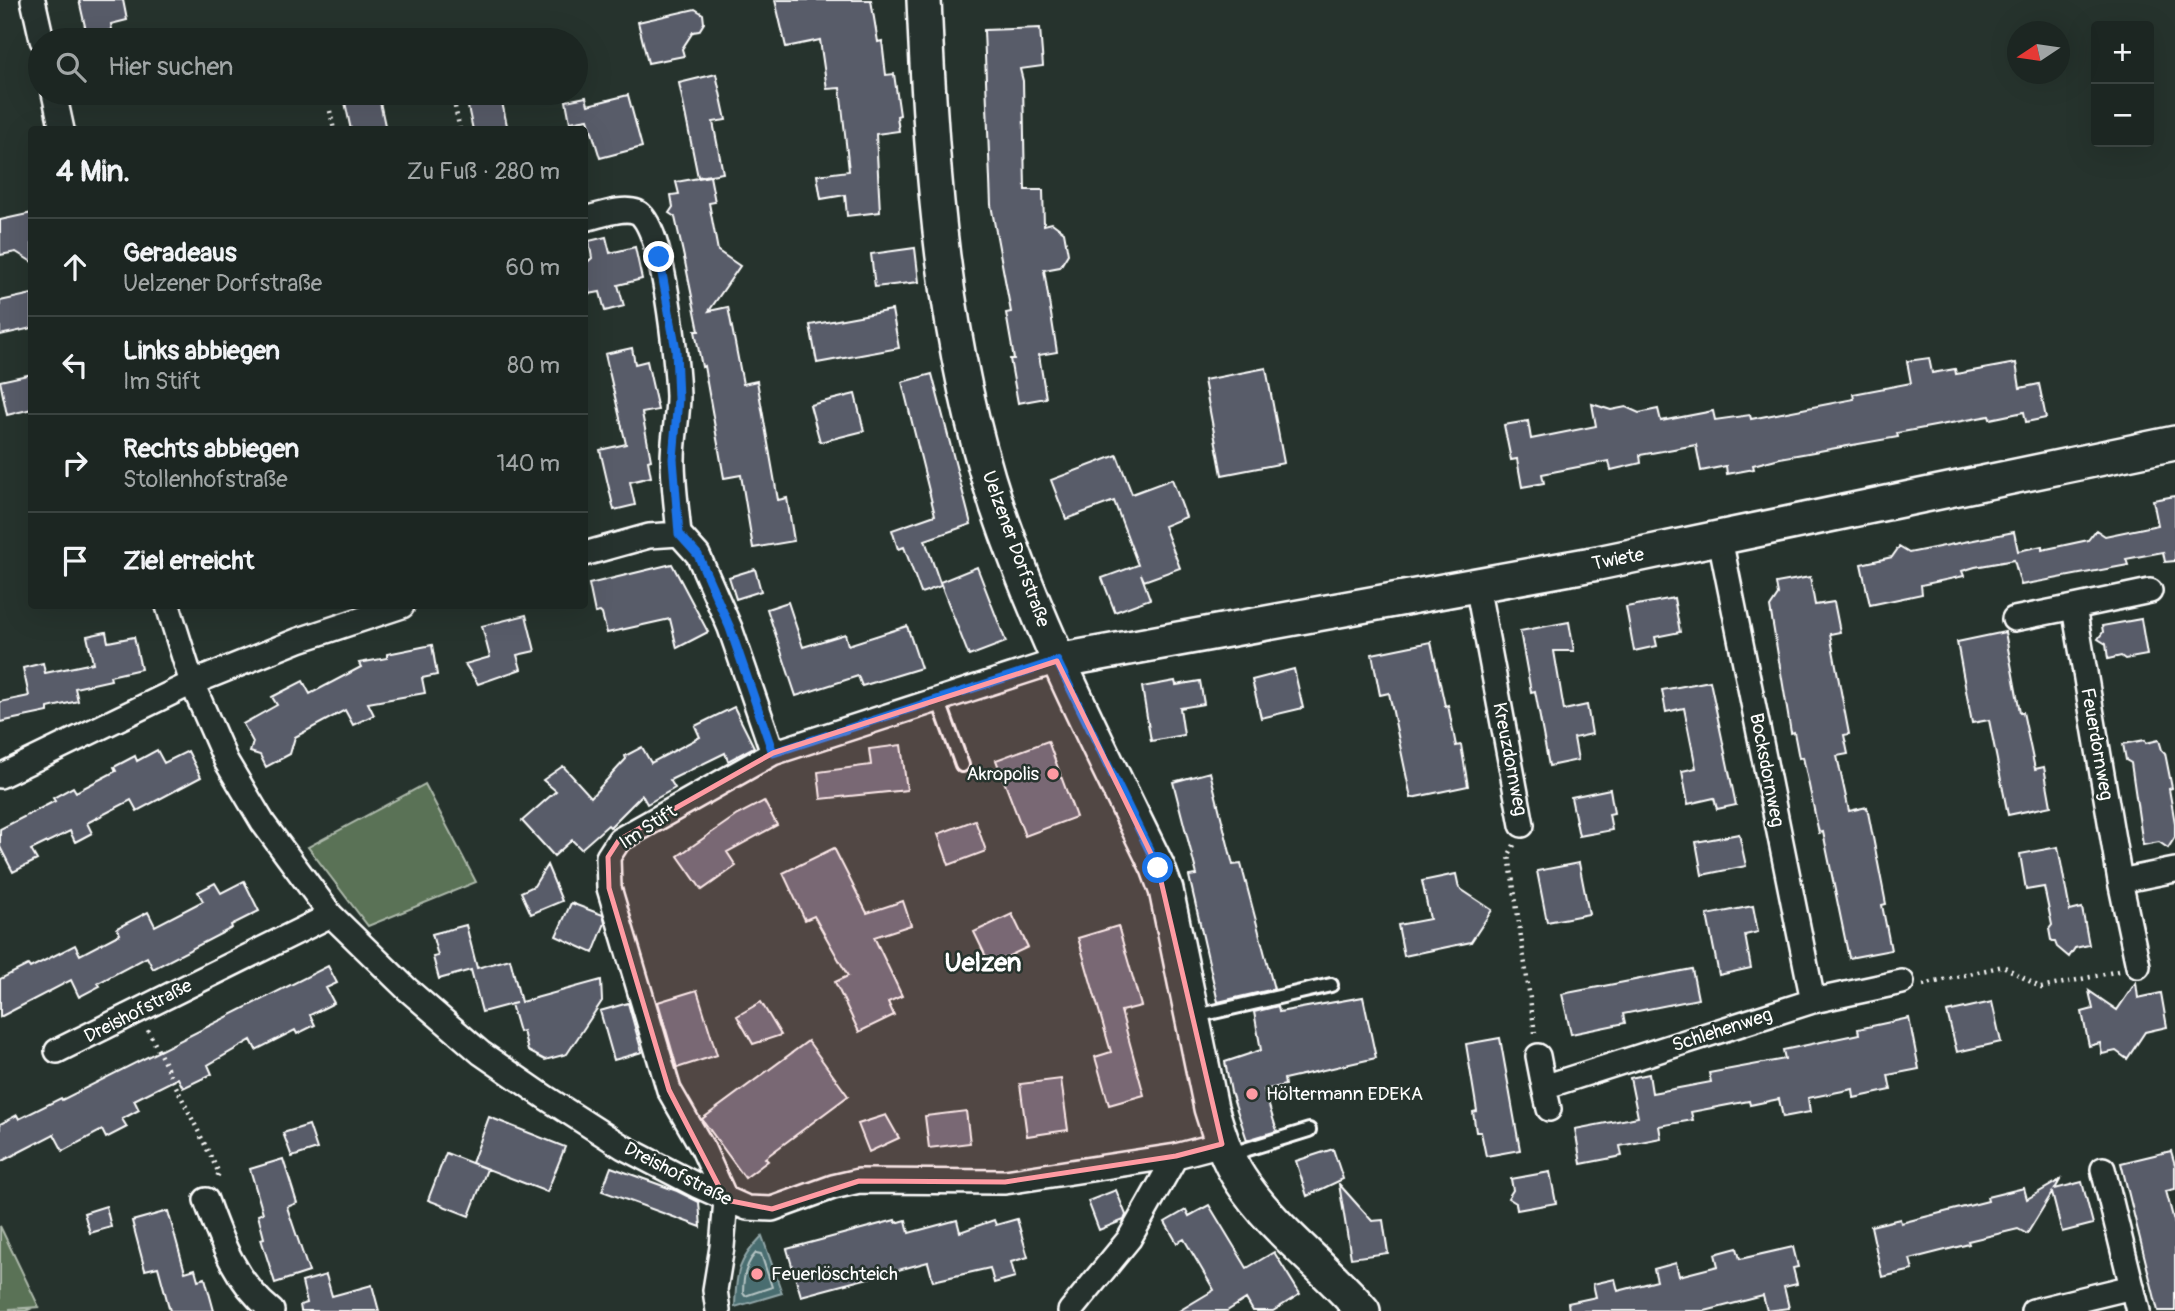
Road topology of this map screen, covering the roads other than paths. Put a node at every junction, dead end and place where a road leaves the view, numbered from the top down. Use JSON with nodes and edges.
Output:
{"nodes":[{"id":1,"x":33,"y":0,"type":"edge"},
{"id":2,"x":924,"y":0,"type":"edge"},
{"id":3,"x":39,"y":28,"type":"edge"},
{"id":4,"x":57,"y":105,"type":"edge"},
{"id":5,"x":61,"y":126,"type":"edge"},
{"id":6,"x":588,"y":218,"type":"edge"},
{"id":7,"x":2175,"y":443,"type":"edge"},
{"id":8,"x":679,"y":534,"type":"junction"},
{"id":9,"x":1720,"y":539,"type":"junction"},
{"id":10,"x":588,"y":553,"type":"edge"},
{"id":11,"x":1477,"y":585,"type":"junction"},
{"id":12,"x":2150,"y":591,"type":"dead end"},
{"id":13,"x":2074,"y":607,"type":"junction"},
{"id":14,"x":169,"y":609,"type":"edge"},
{"id":15,"x":393,"y":609,"type":"edge"},
{"id":16,"x":2014,"y":619,"type":"dead end"},
{"id":17,"x":1057,"y":661,"type":"junction"},
{"id":18,"x":192,"y":683,"type":"junction"},
{"id":19,"x":938,"y":699,"type":"junction"},
{"id":20,"x":773,"y":753,"type":"junction"},
{"id":21,"x":962,"y":765,"type":"dead end"},
{"id":22,"x":0,"y":776,"type":"edge"},
{"id":23,"x":1522,"y":825,"type":"road end"},
{"id":24,"x":2175,"y":870,"type":"edge"},
{"id":25,"x":2120,"y":881,"type":"junction"},
{"id":26,"x":331,"y":915,"type":"junction"},
{"id":27,"x":2138,"y":967,"type":"road end"},
{"id":28,"x":1902,"y":982,"type":"road end"},
{"id":29,"x":1331,"y":985,"type":"dead end"},
{"id":30,"x":1813,"y":1002,"type":"junction"},
{"id":31,"x":1192,"y":1017,"type":"junction"},
{"id":32,"x":57,"y":1051,"type":"dead end"},
{"id":33,"x":1538,"y":1056,"type":"road end"},
{"id":34,"x":1309,"y":1130,"type":"dead end"},
{"id":35,"x":1225,"y":1149,"type":"junction"},
{"id":36,"x":1176,"y":1156,"type":"junction"},
{"id":37,"x":2104,"y":1169,"type":"dead end"},
{"id":38,"x":206,"y":1200,"type":"road end"},
{"id":39,"x":726,"y":1200,"type":"junction"},
{"id":40,"x":2132,"y":1287,"type":"junction"},
{"id":41,"x":272,"y":1311,"type":"edge"},
{"id":42,"x":718,"y":1311,"type":"edge"},
{"id":43,"x":1070,"y":1311,"type":"edge"},
{"id":44,"x":1363,"y":1311,"type":"edge"},
{"id":45,"x":2034,"y":1311,"type":"edge"},
{"id":46,"x":2138,"y":1311,"type":"edge"}],
"edges":[{"from":1,"to":3,"type":"street"},
{"from":2,"to":17,"type":"street","name":"Uelzener Dorfstraße"},
{"from":4,"to":5,"type":"street"},
{"from":6,"to":8,"type":"street"},
{"from":7,"to":9,"type":"street","name":"Twiete"},
{"from":8,"to":10,"type":"street"},
{"from":8,"to":20,"type":"street"},
{"from":9,"to":11,"type":"street","name":"Twiete"},
{"from":9,"to":30,"type":"street","name":"Bocksdornweg"},
{"from":11,"to":17,"type":"street","name":"Twiete"},
{"from":11,"to":23,"type":"street","name":"Kreuzdornweg"},
{"from":12,"to":13,"type":"street"},
{"from":13,"to":16,"type":"street"},
{"from":13,"to":25,"type":"street","name":"Feuerdornweg"},
{"from":14,"to":18,"type":"street","name":"Dreishofstraße"},
{"from":15,"to":18,"type":"street"},
{"from":17,"to":19,"type":"street","name":"Im Stift"},
{"from":17,"to":31,"type":"street","name":"Uelzener Dorfstraße"},
{"from":18,"to":22,"type":"street"},
{"from":18,"to":26,"type":"street","name":"Dreishofstraße"},
{"from":19,"to":20,"type":"street","name":"Im Stift"},
{"from":19,"to":21,"type":"lane"},
{"from":20,"to":39,"type":"street","name":"Im Stift"},
{"from":24,"to":25,"type":"street"},
{"from":25,"to":27,"type":"street","name":"Feuerdornweg"},
{"from":26,"to":32,"type":"street","name":"Dreishofstraße"},
{"from":26,"to":39,"type":"street","name":"Dreishofstraße"},
{"from":28,"to":30,"type":"street","name":"Schlehenweg"},
{"from":29,"to":31,"type":"lane"},
{"from":30,"to":33,"type":"street","name":"Schlehenweg"},
{"from":31,"to":35,"type":"street","name":"Uelzener Dorfstraße"},
{"from":34,"to":35,"type":"lane"},
{"from":35,"to":36,"type":"street","name":"Dreishofstraße"},
{"from":35,"to":44,"type":"street","name":"Uelzener Dorfstraße"},
{"from":36,"to":39,"type":"street","name":"Dreishofstraße"},
{"from":36,"to":43,"type":"street"},
{"from":37,"to":40,"type":"street"},
{"from":38,"to":41,"type":"street"},
{"from":39,"to":42,"type":"street","name":"Im Stift"},
{"from":40,"to":45,"type":"street"},
{"from":40,"to":46,"type":"street"}]}
